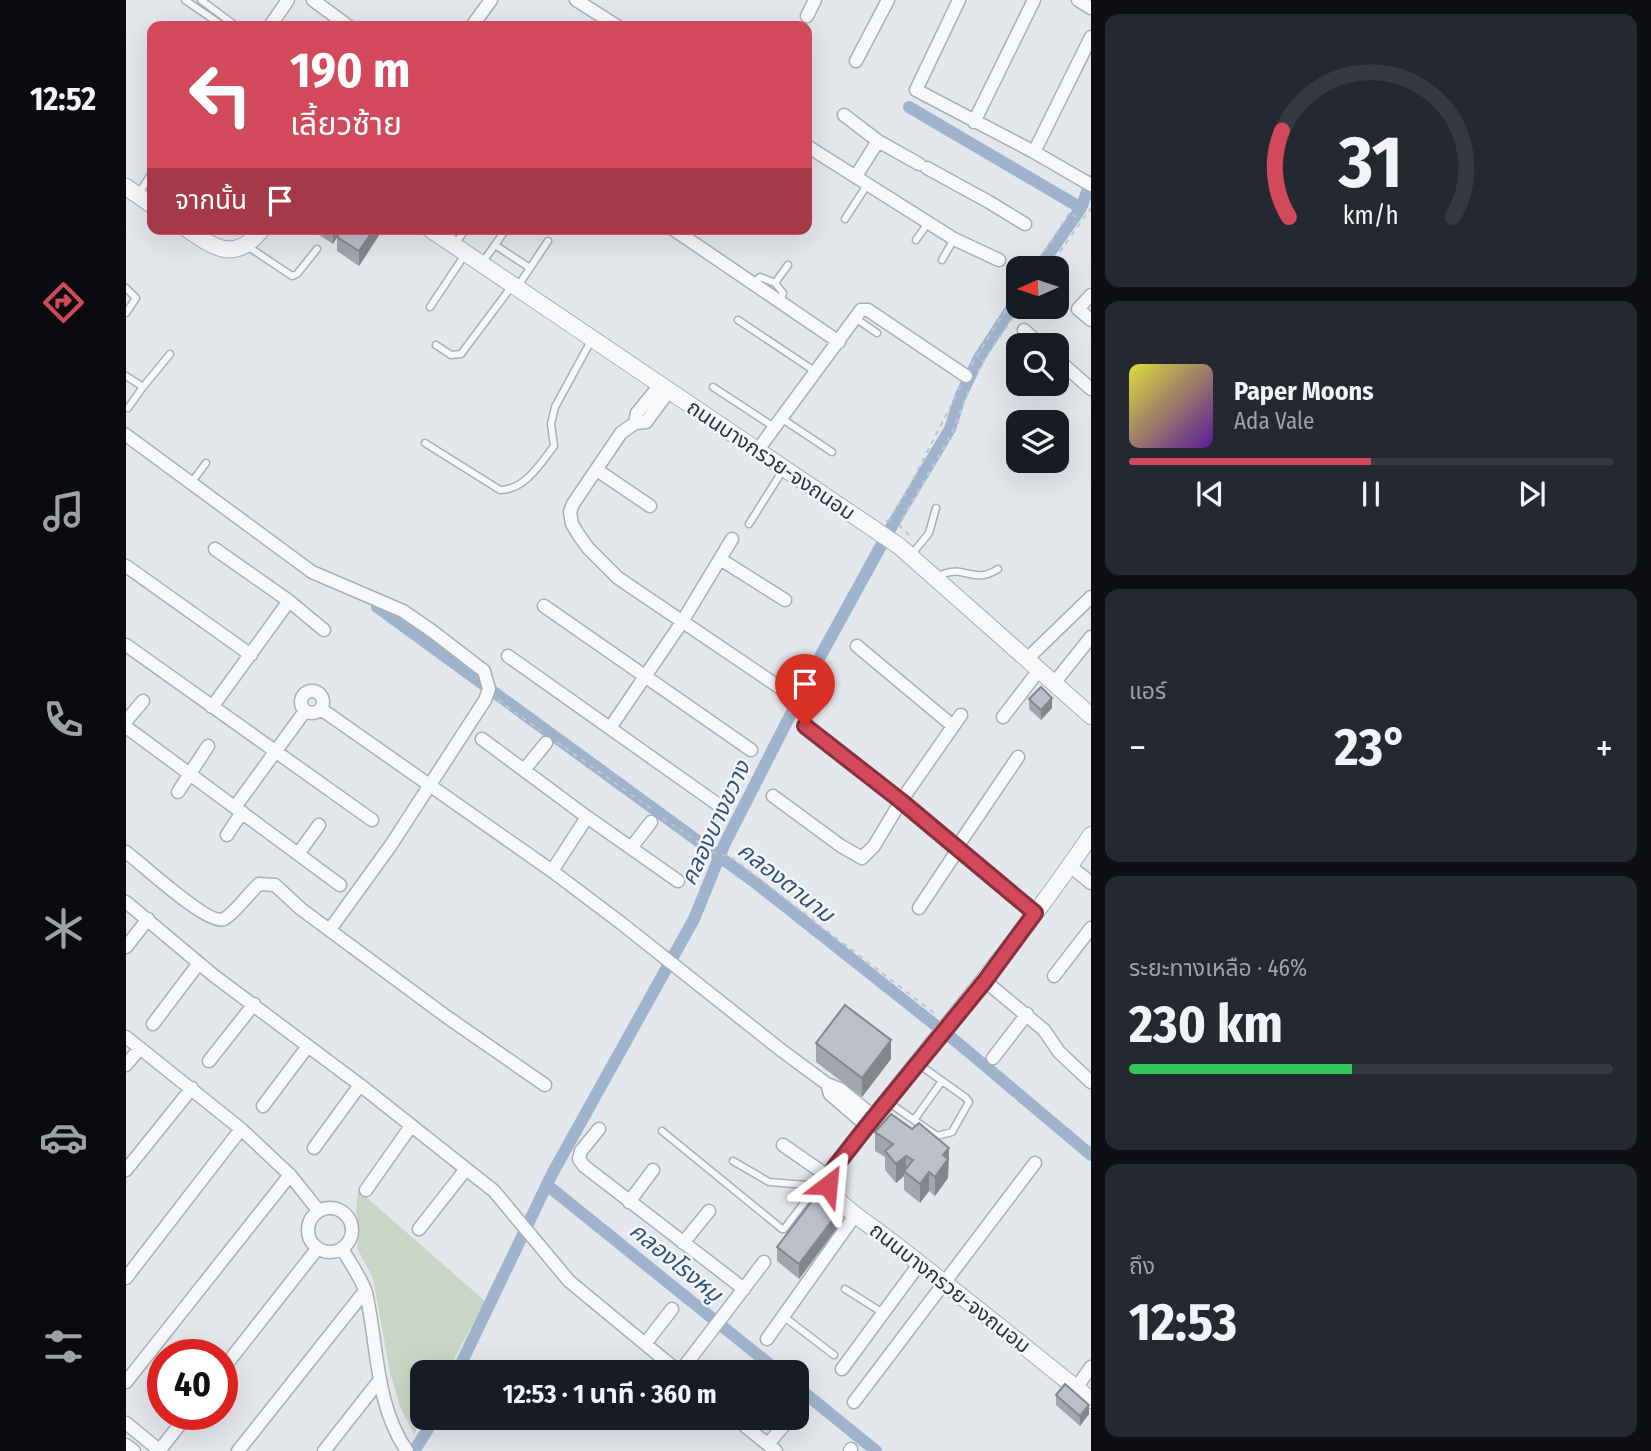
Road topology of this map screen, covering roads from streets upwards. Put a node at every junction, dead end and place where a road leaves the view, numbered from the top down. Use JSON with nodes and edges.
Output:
{"nodes":[{"id":1,"x":288,"y":0,"type":"edge"},
{"id":2,"x":313,"y":0,"type":"edge"},
{"id":3,"x":491,"y":0,"type":"edge"},
{"id":4,"x":576,"y":0,"type":"edge"},
{"id":5,"x":815,"y":0,"type":"edge"},
{"id":6,"x":888,"y":0,"type":"edge"},
{"id":7,"x":959,"y":0,"type":"edge"},
{"id":8,"x":1034,"y":0,"type":"edge"},
{"id":9,"x":1078,"y":0,"type":"edge"},
{"id":10,"x":1091,"y":8,"type":"edge"},
{"id":11,"x":807,"y":16,"type":"dead end"},
{"id":12,"x":273,"y":21,"type":"edge"},
{"id":13,"x":341,"y":21,"type":"edge"},
{"id":14,"x":476,"y":21,"type":"edge"},
{"id":15,"x":609,"y":21,"type":"edge"},
{"id":16,"x":1091,"y":37,"type":"edge"},
{"id":17,"x":856,"y":61,"type":"dead end"},
{"id":18,"x":844,"y":115,"type":"dead end"},
{"id":19,"x":974,"y":121,"type":"junction"},
{"id":20,"x":878,"y":141,"type":"junction"},
{"id":21,"x":812,"y":149,"type":"edge"},
{"id":22,"x":1038,"y":154,"type":"junction"},
{"id":23,"x":856,"y":176,"type":"junction"},
{"id":24,"x":1091,"y":185,"type":"edge"},
{"id":25,"x":132,"y":191,"type":"edge"},
{"id":26,"x":147,"y":202,"type":"edge"},
{"id":27,"x":1025,"y":224,"type":"dead end"},
{"id":28,"x":196,"y":235,"type":"edge"},
{"id":29,"x":256,"y":235,"type":"edge"},
{"id":30,"x":439,"y":235,"type":"edge"},
{"id":31,"x":682,"y":235,"type":"edge"},
{"id":32,"x":999,"y":260,"type":"dead end"},
{"id":33,"x":1091,"y":295,"type":"edge"},
{"id":34,"x":1091,"y":320,"type":"edge"},
{"id":35,"x":1024,"y":330,"type":"dead end"},
{"id":36,"x":1027,"y":333,"type":"edge"},
{"id":37,"x":839,"y":342,"type":"junction"},
{"id":38,"x":1069,"y":370,"type":"edge"},
{"id":39,"x":966,"y":376,"type":"road end"},
{"id":40,"x":664,"y":388,"type":"junction"},
{"id":41,"x":1091,"y":389,"type":"edge"},
{"id":42,"x":126,"y":436,"type":"edge"},
{"id":43,"x":757,"y":451,"type":"junction"},
{"id":44,"x":597,"y":470,"type":"junction"},
{"id":45,"x":650,"y":506,"type":"dead end"},
{"id":46,"x":732,"y":539,"type":"dead end"},
{"id":47,"x":215,"y":549,"type":"dead end"},
{"id":48,"x":720,"y":559,"type":"junction"},
{"id":49,"x":126,"y":566,"type":"edge"},
{"id":50,"x":1091,"y":597,"type":"edge"},
{"id":51,"x":785,"y":600,"type":"dead end"},
{"id":52,"x":289,"y":601,"type":"junction"},
{"id":53,"x":544,"y":606,"type":"dead end"},
{"id":54,"x":682,"y":622,"type":"junction"},
{"id":55,"x":324,"y":630,"type":"dead end"},
{"id":56,"x":1091,"y":637,"type":"edge"},
{"id":57,"x":126,"y":645,"type":"edge"},
{"id":58,"x":857,"y":646,"type":"dead end"},
{"id":59,"x":251,"y":655,"type":"junction"},
{"id":60,"x":508,"y":656,"type":"dead end"},
{"id":61,"x":1033,"y":665,"type":"junction"},
{"id":62,"x":644,"y":677,"type":"junction"},
{"id":63,"x":1055,"y":682,"type":"junction"},
{"id":64,"x":785,"y":691,"type":"dead end"},
{"id":65,"x":143,"y":701,"type":"dead end"},
{"id":66,"x":212,"y":707,"type":"junction"},
{"id":67,"x":321,"y":709,"type":"junction"},
{"id":68,"x":305,"y":710,"type":"junction"},
{"id":69,"x":961,"y":715,"type":"dead end"},
{"id":70,"x":1091,"y":716,"type":"edge"},
{"id":71,"x":1003,"y":717,"type":"dead end"},
{"id":72,"x":126,"y":721,"type":"edge"},
{"id":73,"x":805,"y":726,"type":"dead end"},
{"id":74,"x":953,"y":726,"type":"junction"},
{"id":75,"x":126,"y":727,"type":"edge"},
{"id":76,"x":610,"y":728,"type":"junction"},
{"id":77,"x":482,"y":739,"type":"dead end"},
{"id":78,"x":550,"y":740,"type":"road end"},
{"id":79,"x":208,"y":746,"type":"dead end"},
{"id":80,"x":275,"y":750,"type":"junction"},
{"id":81,"x":751,"y":750,"type":"dead end"},
{"id":82,"x":1018,"y":757,"type":"dead end"},
{"id":83,"x":524,"y":771,"type":"junction"},
{"id":84,"x":188,"y":774,"type":"junction"},
{"id":85,"x":428,"y":785,"type":"junction"},
{"id":86,"x":178,"y":792,"type":"dead end"},
{"id":87,"x":773,"y":796,"type":"dead end"},
{"id":88,"x":901,"y":801,"type":"junction"},
{"id":89,"x":720,"y":806,"type":"dead end"},
{"id":90,"x":239,"y":809,"type":"junction"},
{"id":91,"x":587,"y":817,"type":"junction"},
{"id":92,"x":372,"y":820,"type":"dead end"},
{"id":93,"x":651,"y":822,"type":"dead end"},
{"id":94,"x":319,"y":825,"type":"dead end"},
{"id":95,"x":227,"y":835,"type":"dead end"},
{"id":96,"x":1091,"y":835,"type":"edge"},
{"id":97,"x":631,"y":848,"type":"junction"},
{"id":98,"x":958,"y":848,"type":"junction"},
{"id":99,"x":126,"y":852,"type":"edge"},
{"id":100,"x":298,"y":854,"type":"junction"},
{"id":101,"x":1070,"y":866,"type":"junction"},
{"id":102,"x":552,"y":872,"type":"junction"},
{"id":103,"x":678,"y":881,"type":"dead end"},
{"id":104,"x":1091,"y":883,"type":"edge"},
{"id":105,"x":340,"y":885,"type":"dead end"},
{"id":106,"x":126,"y":902,"type":"edge"},
{"id":107,"x":919,"y":908,"type":"dead end"},
{"id":108,"x":1035,"y":913,"type":"junction"},
{"id":109,"x":148,"y":919,"type":"junction"},
{"id":110,"x":331,"y":928,"type":"junction"},
{"id":111,"x":1091,"y":928,"type":"edge"},
{"id":112,"x":126,"y":947,"type":"edge"},
{"id":113,"x":199,"y":962,"type":"junction"},
{"id":114,"x":1054,"y":976,"type":"dead end"},
{"id":115,"x":985,"y":981,"type":"junction"},
{"id":116,"x":254,"y":1004,"type":"junction"},
{"id":117,"x":1027,"y":1014,"type":"junction"},
{"id":118,"x":153,"y":1024,"type":"dead end"},
{"id":119,"x":126,"y":1037,"type":"edge"},
{"id":120,"x":308,"y":1046,"type":"junction"},
{"id":121,"x":140,"y":1048,"type":"junction"},
{"id":122,"x":993,"y":1058,"type":"dead end"},
{"id":123,"x":209,"y":1061,"type":"dead end"},
{"id":124,"x":126,"y":1065,"type":"edge"},
{"id":125,"x":1091,"y":1082,"type":"edge"},
{"id":126,"x":360,"y":1085,"type":"junction"},
{"id":127,"x":545,"y":1085,"type":"dead end"},
{"id":128,"x":192,"y":1088,"type":"junction"},
{"id":129,"x":263,"y":1106,"type":"dead end"},
{"id":130,"x":870,"y":1122,"type":"junction"},
{"id":131,"x":411,"y":1126,"type":"junction"},
{"id":132,"x":241,"y":1129,"type":"junction"},
{"id":133,"x":598,"y":1129,"type":"dead end"},
{"id":134,"x":783,"y":1145,"type":"dead end"},
{"id":135,"x":314,"y":1148,"type":"dead end"},
{"id":136,"x":1035,"y":1163,"type":"dead end"},
{"id":137,"x":466,"y":1169,"type":"junction"},
{"id":138,"x":126,"y":1170,"type":"edge"},
{"id":139,"x":653,"y":1171,"type":"dead end"},
{"id":140,"x":290,"y":1174,"type":"junction"},
{"id":141,"x":825,"y":1183,"type":"junction"},
{"id":142,"x":366,"y":1190,"type":"dead end"},
{"id":143,"x":629,"y":1202,"type":"junction"},
{"id":144,"x":318,"y":1210,"type":"junction"},
{"id":145,"x":709,"y":1212,"type":"dead end"},
{"id":146,"x":856,"y":1214,"type":"junction"},
{"id":147,"x":419,"y":1229,"type":"dead end"},
{"id":148,"x":683,"y":1243,"type":"junction"},
{"id":149,"x":317,"y":1249,"type":"junction"},
{"id":150,"x":343,"y":1250,"type":"junction"},
{"id":151,"x":764,"y":1262,"type":"dead end"},
{"id":152,"x":920,"y":1263,"type":"junction"},
{"id":153,"x":126,"y":1278,"type":"edge"},
{"id":154,"x":944,"y":1281,"type":"junction"},
{"id":155,"x":744,"y":1289,"type":"junction"},
{"id":156,"x":365,"y":1290,"type":"junction"},
{"id":157,"x":672,"y":1310,"type":"dead end"},
{"id":158,"x":767,"y":1339,"type":"dead end"},
{"id":159,"x":645,"y":1344,"type":"junction"},
{"id":160,"x":238,"y":1350,"type":"edge"},
{"id":161,"x":664,"y":1360,"type":"edge"},
{"id":162,"x":688,"y":1360,"type":"edge"},
{"id":163,"x":1091,"y":1367,"type":"edge"},
{"id":164,"x":842,"y":1369,"type":"dead end"},
{"id":165,"x":379,"y":1381,"type":"junction"},
{"id":166,"x":126,"y":1382,"type":"edge"},
{"id":167,"x":1076,"y":1388,"type":"junction"},
{"id":168,"x":1091,"y":1400,"type":"edge"},
{"id":169,"x":854,"y":1402,"type":"dead end"},
{"id":170,"x":126,"y":1423,"type":"edge"},
{"id":171,"x":175,"y":1430,"type":"edge"},
{"id":172,"x":750,"y":1430,"type":"edge"},
{"id":173,"x":784,"y":1430,"type":"edge"},
{"id":174,"x":126,"y":1445,"type":"edge"},
{"id":175,"x":772,"y":1448,"type":"edge"},
{"id":176,"x":134,"y":1451,"type":"edge"},
{"id":177,"x":159,"y":1451,"type":"edge"},
{"id":178,"x":237,"y":1451,"type":"edge"},
{"id":179,"x":324,"y":1451,"type":"edge"},
{"id":180,"x":407,"y":1451,"type":"edge"}],
"edges":[{"from":1,"to":12,"type":"street"},
{"from":2,"to":13,"type":"street"},
{"from":3,"to":14,"type":"street"},
{"from":4,"to":15,"type":"street"},
{"from":5,"to":11,"type":"street"},
{"from":6,"to":17,"type":"street"},
{"from":7,"to":19,"type":"street"},
{"from":8,"to":19,"type":"street"},
{"from":9,"to":10,"type":"street"},
{"from":16,"to":22,"type":"street"},
{"from":18,"to":20,"type":"street"},
{"from":19,"to":22,"type":"street"},
{"from":20,"to":23,"type":"street"},
{"from":20,"to":27,"type":"street"},
{"from":21,"to":23,"type":"street"},
{"from":22,"to":24,"type":"street"},
{"from":23,"to":32,"type":"street"},
{"from":25,"to":26,"type":"street"},
{"from":28,"to":29,"type":"street"},
{"from":30,"to":40,"type":"street","name":"ถนนบางกรวย-จงถนอม"},
{"from":31,"to":37,"type":"street"},
{"from":33,"to":34,"type":"street"},
{"from":35,"to":36,"type":"street"},
{"from":37,"to":39,"type":"street"},
{"from":37,"to":43,"type":"street"},
{"from":38,"to":41,"type":"street"},
{"from":40,"to":43,"type":"street","name":"ถนนบางกรวย-จงถนอม"},
{"from":40,"to":44,"type":"street"},
{"from":42,"to":85,"type":"street"},
{"from":43,"to":61,"type":"street","name":"ถนนบางกรวย-จงถนอม"},
{"from":44,"to":45,"type":"street"},
{"from":44,"to":54,"type":"street"},
{"from":46,"to":48,"type":"street"},
{"from":47,"to":52,"type":"street"},
{"from":48,"to":51,"type":"street"},
{"from":48,"to":54,"type":"street"},
{"from":49,"to":59,"type":"street"},
{"from":50,"to":61,"type":"street"},
{"from":52,"to":55,"type":"street"},
{"from":52,"to":59,"type":"street"},
{"from":53,"to":62,"type":"street"},
{"from":54,"to":62,"type":"street"},
{"from":54,"to":64,"type":"street"},
{"from":56,"to":63,"type":"street"},
{"from":57,"to":66,"type":"street"},
{"from":58,"to":74,"type":"street"},
{"from":59,"to":66,"type":"street"},
{"from":60,"to":76,"type":"street"},
{"from":61,"to":63,"type":"street","name":"ถนนบางกรวย-จงถนอม"},
{"from":61,"to":71,"type":"street"},
{"from":62,"to":76,"type":"street"},
{"from":62,"to":81,"type":"street"},
{"from":63,"to":70,"type":"street","name":"ถนนบางกรวย-จงถนอม"},
{"from":65,"to":72,"type":"street"},
{"from":66,"to":80,"type":"street"},
{"from":67,"to":68,"type":"street"},
{"from":67,"to":68,"type":"street"},
{"from":67,"to":85,"type":"street"},
{"from":68,"to":80,"type":"street"},
{"from":69,"to":74,"type":"street"},
{"from":73,"to":88,"type":"street"},
{"from":74,"to":88,"type":"street"},
{"from":75,"to":84,"type":"street"},
{"from":76,"to":89,"type":"street"},
{"from":77,"to":83,"type":"street"},
{"from":78,"to":83,"type":"street"},
{"from":79,"to":84,"type":"street"},
{"from":80,"to":90,"type":"street"},
{"from":80,"to":92,"type":"street"},
{"from":82,"to":98,"type":"street"},
{"from":83,"to":91,"type":"street"},
{"from":84,"to":86,"type":"street"},
{"from":84,"to":90,"type":"street"},
{"from":85,"to":102,"type":"street"},
{"from":85,"to":110,"type":"street"},
{"from":87,"to":88,"type":"street"},
{"from":88,"to":98,"type":"street"},
{"from":90,"to":95,"type":"street"},
{"from":90,"to":100,"type":"street"},
{"from":91,"to":97,"type":"street"},
{"from":91,"to":102,"type":"street"},
{"from":93,"to":97,"type":"street"},
{"from":94,"to":100,"type":"street"},
{"from":96,"to":101,"type":"street"},
{"from":97,"to":103,"type":"street"},
{"from":98,"to":107,"type":"street"},
{"from":98,"to":108,"type":"street"},
{"from":99,"to":110,"type":"street"},
{"from":100,"to":105,"type":"street"},
{"from":101,"to":104,"type":"street"},
{"from":101,"to":108,"type":"street"},
{"from":102,"to":130,"type":"street"},
{"from":106,"to":109,"type":"street"},
{"from":108,"to":115,"type":"street"},
{"from":109,"to":112,"type":"street"},
{"from":109,"to":113,"type":"street"},
{"from":110,"to":127,"type":"street"},
{"from":111,"to":114,"type":"street"},
{"from":113,"to":116,"type":"street"},
{"from":113,"to":118,"type":"street"},
{"from":115,"to":117,"type":"street"},
{"from":115,"to":130,"type":"street"},
{"from":116,"to":120,"type":"street"},
{"from":116,"to":123,"type":"street"},
{"from":117,"to":122,"type":"street"},
{"from":117,"to":125,"type":"street"},
{"from":119,"to":121,"type":"street"},
{"from":120,"to":126,"type":"street"},
{"from":120,"to":129,"type":"street"},
{"from":121,"to":124,"type":"street"},
{"from":121,"to":128,"type":"street"},
{"from":126,"to":131,"type":"street"},
{"from":126,"to":135,"type":"street"},
{"from":128,"to":132,"type":"street"},
{"from":128,"to":138,"type":"street"},
{"from":130,"to":141,"type":"street"},
{"from":131,"to":137,"type":"street"},
{"from":131,"to":142,"type":"street"},
{"from":132,"to":140,"type":"street"},
{"from":132,"to":153,"type":"street"},
{"from":133,"to":143,"type":"street"},
{"from":134,"to":141,"type":"street"},
{"from":136,"to":154,"type":"street"},
{"from":137,"to":147,"type":"street"},
{"from":137,"to":159,"type":"street"},
{"from":139,"to":143,"type":"street"},
{"from":140,"to":144,"type":"street"},
{"from":140,"to":166,"type":"street"},
{"from":141,"to":146,"type":"street","name":"ถนนบางกรวย-จงถนอม"},
{"from":143,"to":148,"type":"street"},
{"from":144,"to":149,"type":"street"},
{"from":144,"to":150,"type":"street"},
{"from":145,"to":148,"type":"street"},
{"from":146,"to":152,"type":"street","name":"ถนนบางกรวย-จงถนอม"},
{"from":146,"to":158,"type":"street"},
{"from":148,"to":155,"type":"street"},
{"from":149,"to":150,"type":"street"},
{"from":149,"to":160,"type":"street"},
{"from":150,"to":156,"type":"street"},
{"from":151,"to":155,"type":"street"},
{"from":152,"to":154,"type":"street","name":"ถนนบางกรวย-จงถนอม"},
{"from":152,"to":164,"type":"street"},
{"from":154,"to":167,"type":"street","name":"ถนนบางกรวย-จงถนอม"},
{"from":154,"to":169,"type":"street"},
{"from":155,"to":162,"type":"street"},
{"from":156,"to":165,"type":"street"},
{"from":156,"to":178,"type":"street"},
{"from":157,"to":159,"type":"street"},
{"from":159,"to":161,"type":"street"},
{"from":163,"to":167,"type":"street"},
{"from":165,"to":179,"type":"street"},
{"from":165,"to":180,"type":"street"},
{"from":167,"to":168,"type":"street","name":"ถนนบางกรวย-จงถนอม"},
{"from":170,"to":177,"type":"street"},
{"from":171,"to":177,"type":"street"},
{"from":172,"to":175,"type":"street"},
{"from":173,"to":175,"type":"street"},
{"from":174,"to":176,"type":"street"}]}
